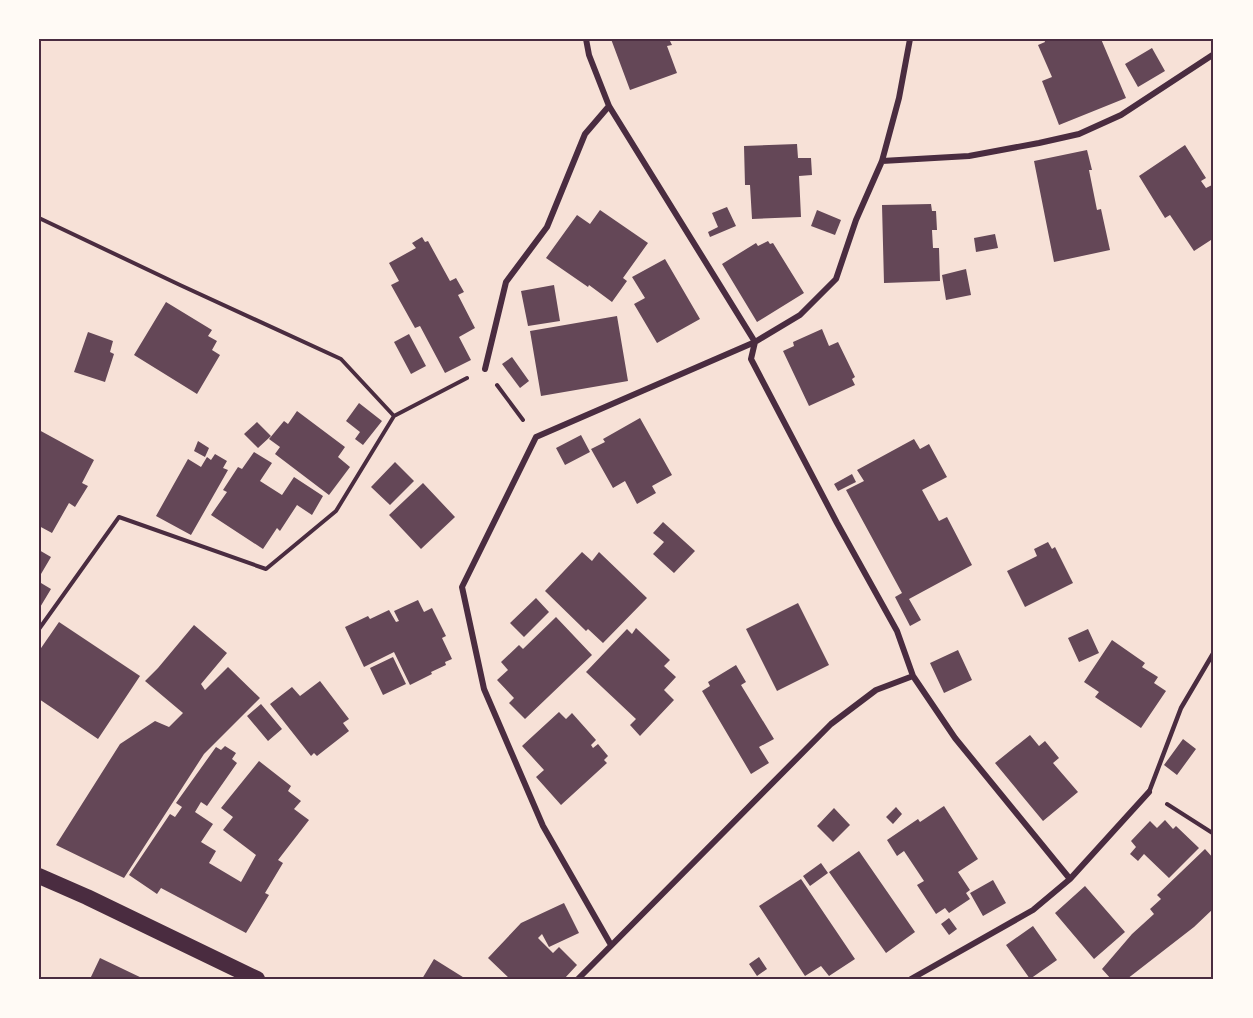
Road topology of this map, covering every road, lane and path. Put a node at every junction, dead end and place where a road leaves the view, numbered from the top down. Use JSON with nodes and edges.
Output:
{"nodes":[{"id":1,"x":585,"y":39,"type":"edge"},
{"id":2,"x":910,"y":39,"type":"edge"},
{"id":3,"x":1214,"y":54,"type":"edge"},
{"id":4,"x":609,"y":106,"type":"junction"},
{"id":5,"x":882,"y":161,"type":"junction"},
{"id":6,"x":39,"y":218,"type":"edge"},
{"id":7,"x":755,"y":342,"type":"junction"},
{"id":8,"x":485,"y":369,"type":"junction"},
{"id":9,"x":394,"y":416,"type":"junction"},
{"id":10,"x":536,"y":438,"type":"junction"},
{"id":11,"x":39,"y":629,"type":"edge"},
{"id":12,"x":1214,"y":652,"type":"edge"},
{"id":13,"x":913,"y":676,"type":"junction"},
{"id":14,"x":1149,"y":792,"type":"junction"},
{"id":15,"x":1214,"y":834,"type":"edge"},
{"id":16,"x":39,"y":876,"type":"edge"},
{"id":17,"x":1070,"y":879,"type":"junction"},
{"id":18,"x":611,"y":945,"type":"junction"},
{"id":19,"x":256,"y":979,"type":"edge"},
{"id":20,"x":578,"y":979,"type":"edge"},
{"id":21,"x":910,"y":979,"type":"edge"}],
"edges":[{"from":1,"to":4,"type":"street"},
{"from":2,"to":5,"type":"street"},
{"from":3,"to":5,"type":"street"},
{"from":4,"to":7,"type":"street"},
{"from":4,"to":8,"type":"street"},
{"from":5,"to":7,"type":"street"},
{"from":6,"to":9,"type":"path"},
{"from":7,"to":10,"type":"street"},
{"from":7,"to":13,"type":"street"},
{"from":8,"to":9,"type":"path"},
{"from":8,"to":10,"type":"path"},
{"from":9,"to":11,"type":"path"},
{"from":10,"to":18,"type":"street"},
{"from":12,"to":14,"type":"lane"},
{"from":13,"to":17,"type":"street"},
{"from":13,"to":18,"type":"street"},
{"from":14,"to":15,"type":"path"},
{"from":14,"to":17,"type":"street"},
{"from":16,"to":19,"type":"highway"},
{"from":17,"to":21,"type":"street"},
{"from":18,"to":20,"type":"street"}]}
